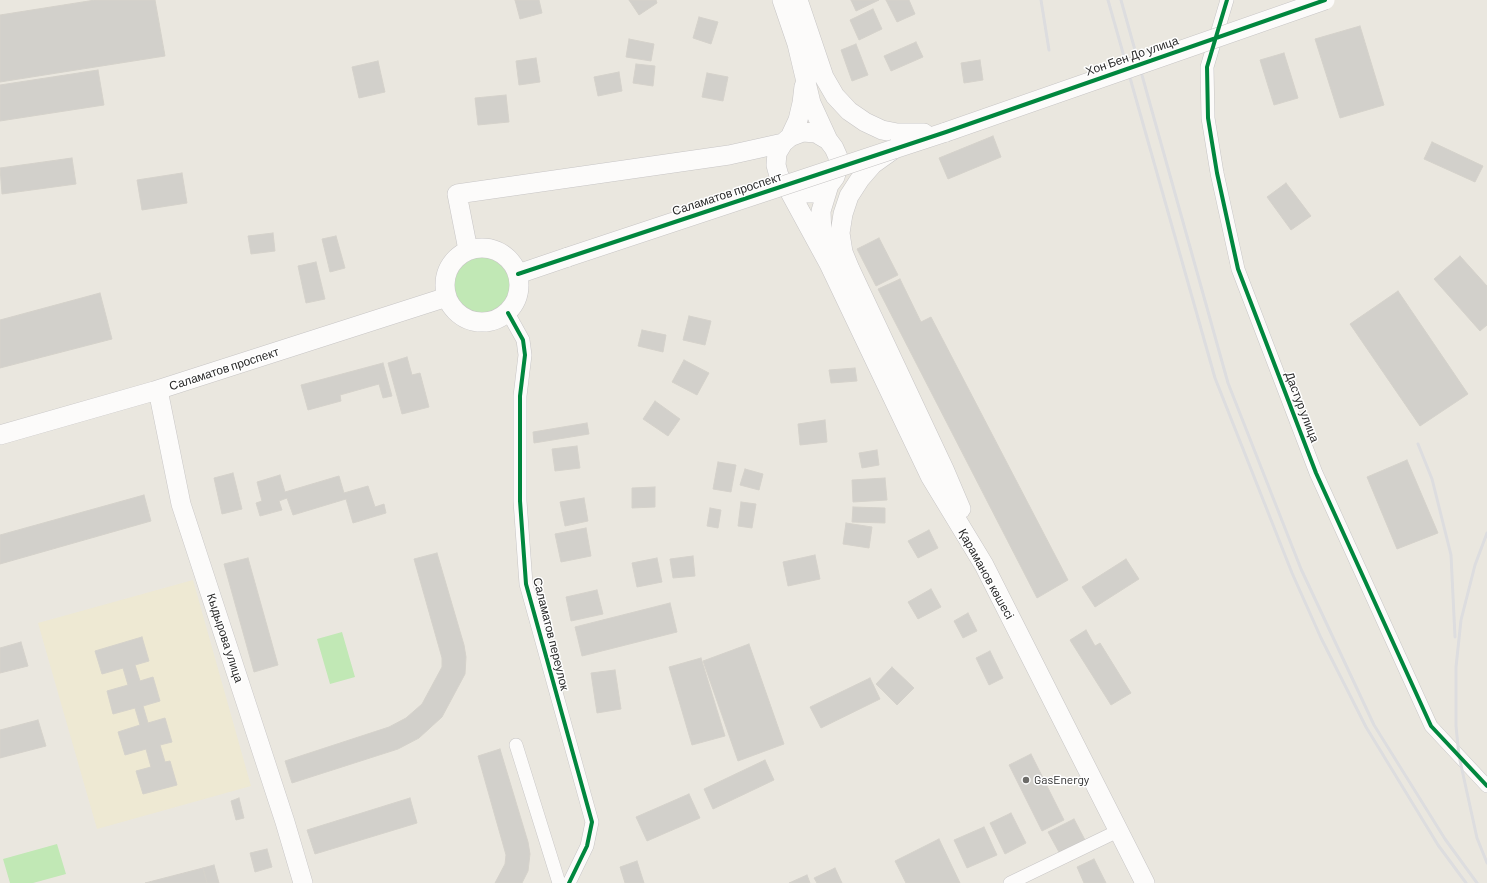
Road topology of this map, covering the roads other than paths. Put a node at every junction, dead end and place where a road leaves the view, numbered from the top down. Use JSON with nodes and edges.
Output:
{"nodes":[{"id":1,"x":782,"y":0,"type":"edge"},
{"id":2,"x":798,"y":0,"type":"edge"},
{"id":3,"x":1227,"y":0,"type":"edge"},
{"id":4,"x":1325,"y":0,"type":"edge"},
{"id":5,"x":805,"y":80,"type":"junction"},
{"id":6,"x":946,"y":132,"type":"junction"},
{"id":7,"x":786,"y":140,"type":"junction"},
{"id":8,"x":828,"y":140,"type":"junction"},
{"id":9,"x":894,"y":149,"type":"junction"},
{"id":10,"x":729,"y":155,"type":"junction"},
{"id":11,"x":782,"y":180,"type":"junction"},
{"id":12,"x":829,"y":185,"type":"junction"},
{"id":13,"x":468,"y":250,"type":"junction"},
{"id":14,"x":829,"y":264,"type":"junction"},
{"id":15,"x":518,"y":274,"type":"junction"},
{"id":16,"x":447,"y":297,"type":"junction"},
{"id":17,"x":508,"y":313,"type":"junction"},
{"id":18,"x":158,"y":390,"type":"junction"},
{"id":19,"x":0,"y":434,"type":"edge"},
{"id":20,"x":984,"y":565,"type":"junction"},
{"id":21,"x":516,"y":745,"type":"dead end"},
{"id":22,"x":1487,"y":786,"type":"edge"},
{"id":23,"x":1118,"y":831,"type":"junction"},
{"id":24,"x":303,"y":883,"type":"edge"},
{"id":25,"x":559,"y":883,"type":"edge"},
{"id":26,"x":569,"y":883,"type":"edge"},
{"id":27,"x":1010,"y":883,"type":"edge"},
{"id":28,"x":1145,"y":883,"type":"edge"}],
"edges":[{"from":1,"to":5,"type":"street"},
{"from":2,"to":6,"type":"street"},
{"from":3,"to":22,"type":"street","name":"Дастур улица"},
{"from":4,"to":6,"type":"street","name":"Хон Бен До улица","bridge":true},
{"from":5,"to":7,"type":"street"},
{"from":5,"to":8,"type":"street"},
{"from":6,"to":9,"type":"street","name":"Саламатов проспект"},
{"from":7,"to":8,"type":"street"},
{"from":7,"to":10,"type":"street"},
{"from":7,"to":11,"type":"street"},
{"from":8,"to":12,"type":"street"},
{"from":9,"to":15,"type":"street","name":"Саламатов проспект","bridge":true},
{"from":9,"to":20,"type":"street","bridge":true},
{"from":10,"to":11,"type":"street"},
{"from":10,"to":13,"type":"street"},
{"from":11,"to":12,"type":"street"},
{"from":11,"to":14,"type":"street"},
{"from":12,"to":14,"type":"street"},
{"from":13,"to":15,"type":"street"},
{"from":13,"to":16,"type":"street"},
{"from":14,"to":20,"type":"street","name":"Қараманов көшесі"},
{"from":15,"to":17,"type":"street"},
{"from":16,"to":17,"type":"street"},
{"from":16,"to":18,"type":"street","name":"Саламатов проспект"},
{"from":17,"to":26,"type":"street","name":"Саламатов переулок"},
{"from":18,"to":19,"type":"street","name":"Саламатов проспект"},
{"from":18,"to":24,"type":"street","name":"Кыдырова улица"},
{"from":20,"to":23,"type":"street","name":"Қараманов көшесі"},
{"from":21,"to":25,"type":"street"},
{"from":23,"to":27,"type":"street"},
{"from":23,"to":28,"type":"street","name":"Қараманов көшесі"}]}
